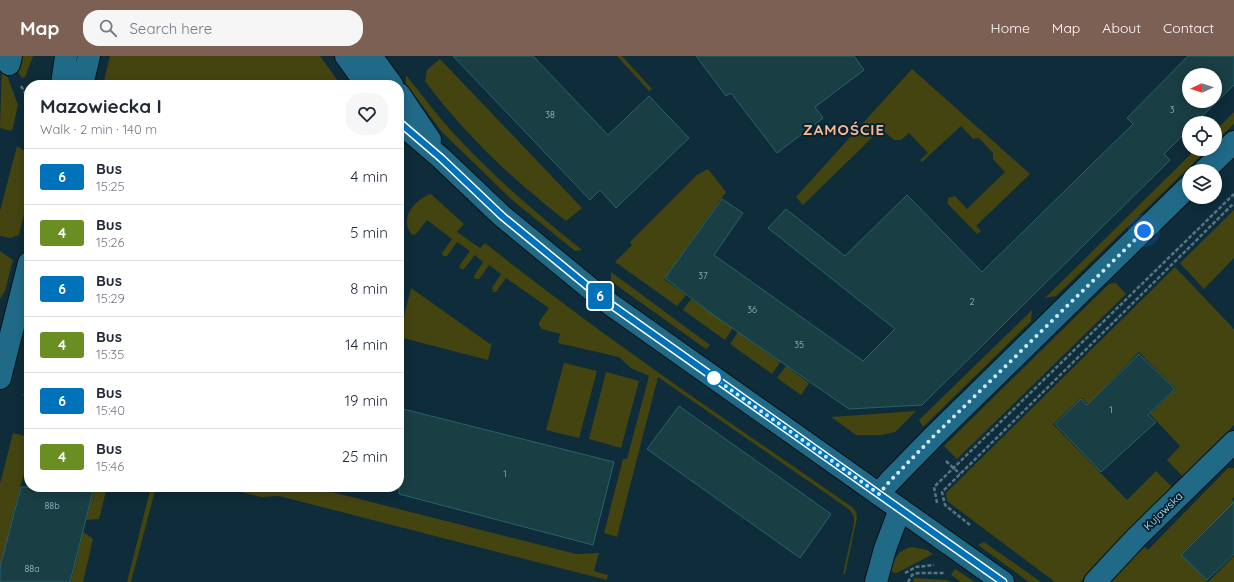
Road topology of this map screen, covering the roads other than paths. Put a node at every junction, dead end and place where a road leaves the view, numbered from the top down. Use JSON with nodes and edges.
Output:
{"nodes":[{"id":1,"x":66,"y":56,"type":"edge"},
{"id":2,"x":89,"y":56,"type":"edge"},
{"id":3,"x":346,"y":56,"type":"edge"},
{"id":4,"x":371,"y":56,"type":"edge"},
{"id":5,"x":63,"y":80,"type":"edge"},
{"id":6,"x":83,"y":80,"type":"edge"},
{"id":7,"x":363,"y":80,"type":"edge"},
{"id":8,"x":388,"y":80,"type":"edge"},
{"id":9,"x":404,"y":100,"type":"edge"},
{"id":10,"x":404,"y":126,"type":"edge"},
{"id":11,"x":1234,"y":142,"type":"edge"},
{"id":12,"x":441,"y":158,"type":"junction"},
{"id":13,"x":1211,"y":164,"type":"edge"},
{"id":14,"x":1182,"y":193,"type":"edge"},
{"id":15,"x":24,"y":278,"type":"edge"},
{"id":16,"x":5,"y":334,"type":"edge"},
{"id":17,"x":0,"y":378,"type":"edge"},
{"id":18,"x":1234,"y":442,"type":"edge"},
{"id":19,"x":879,"y":494,"type":"junction"},
{"id":20,"x":900,"y":508,"type":"junction"},
{"id":21,"x":876,"y":582,"type":"edge"},
{"id":22,"x":1003,"y":582,"type":"edge"},
{"id":23,"x":1095,"y":582,"type":"edge"}],
"edges":[{"from":1,"to":5,"type":"street"},
{"from":2,"to":6,"type":"street"},
{"from":3,"to":7,"type":"street"},
{"from":4,"to":8,"type":"street"},
{"from":9,"to":12,"type":"street"},
{"from":10,"to":12,"type":"street"},
{"from":11,"to":13,"type":"street"},
{"from":12,"to":19,"type":"street"},
{"from":14,"to":19,"type":"street"},
{"from":15,"to":16,"type":"street"},
{"from":16,"to":17,"type":"street"},
{"from":18,"to":23,"type":"street","name":"Kujawska"},
{"from":19,"to":20,"type":"street"},
{"from":20,"to":21,"type":"street"},
{"from":20,"to":22,"type":"street"}]}
